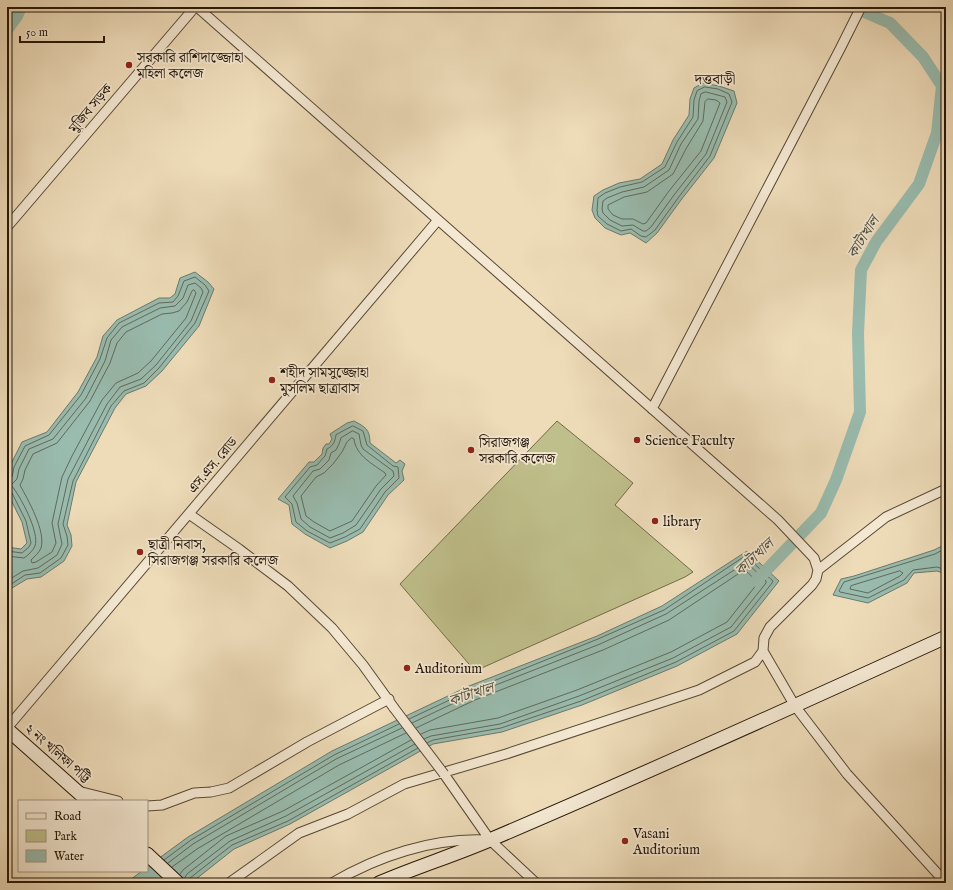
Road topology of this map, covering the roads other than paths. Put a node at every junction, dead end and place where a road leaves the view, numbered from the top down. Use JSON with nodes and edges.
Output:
{"nodes":[{"id":1,"x":196,"y":7,"type":"edge"},
{"id":2,"x":861,"y":7,"type":"edge"},
{"id":3,"x":438,"y":220,"type":"junction"},
{"id":4,"x":7,"y":227,"type":"edge"},
{"id":5,"x":652,"y":409,"type":"junction"},
{"id":6,"x":946,"y":489,"type":"edge"},
{"id":7,"x":189,"y":514,"type":"junction"},
{"id":8,"x":818,"y":570,"type":"junction"},
{"id":9,"x":946,"y":637,"type":"edge"},
{"id":10,"x":763,"y":651,"type":"junction"},
{"id":11,"x":389,"y":699,"type":"junction"},
{"id":12,"x":795,"y":706,"type":"junction"},
{"id":13,"x":7,"y":729,"type":"edge"},
{"id":14,"x":77,"y":791,"type":"junction"},
{"id":15,"x":87,"y":800,"type":"edge"},
{"id":16,"x":114,"y":800,"type":"edge"},
{"id":17,"x":148,"y":806,"type":"edge"},
{"id":18,"x":490,"y":840,"type":"junction"},
{"id":19,"x":148,"y":855,"type":"edge"},
{"id":20,"x":344,"y":880,"type":"edge"},
{"id":21,"x":178,"y":883,"type":"edge"},
{"id":22,"x":229,"y":883,"type":"edge"},
{"id":23,"x":332,"y":883,"type":"edge"},
{"id":24,"x":379,"y":883,"type":"edge"},
{"id":25,"x":536,"y":883,"type":"edge"},
{"id":26,"x":946,"y":883,"type":"edge"}],
"edges":[{"from":1,"to":3,"type":"street"},
{"from":1,"to":4,"type":"street","name":"মুজিব সড়ক"},
{"from":2,"to":5,"type":"street"},
{"from":3,"to":5,"type":"street"},
{"from":3,"to":7,"type":"street","name":"এস.এস. রোড"},
{"from":5,"to":8,"type":"street"},
{"from":6,"to":8,"type":"street"},
{"from":7,"to":11,"type":"street"},
{"from":7,"to":13,"type":"street","name":"এস.এস. রোড"},
{"from":8,"to":10,"type":"street"},
{"from":9,"to":12,"type":"street"},
{"from":10,"to":12,"type":"street"},
{"from":10,"to":22,"type":"street"},
{"from":11,"to":17,"type":"street"},
{"from":11,"to":18,"type":"street","bridge":true},
{"from":12,"to":18,"type":"street"},
{"from":12,"to":26,"type":"street"},
{"from":13,"to":14,"type":"street","name":"২ নং খলিফা পট্টি"},
{"from":14,"to":15,"type":"street","name":"২ নং খলিফা পট্টি"},
{"from":14,"to":16,"type":"street"},
{"from":18,"to":20,"type":"street"},
{"from":18,"to":24,"type":"street"},
{"from":18,"to":25,"type":"street"},
{"from":19,"to":21,"type":"street"},
{"from":20,"to":23,"type":"street"}]}
